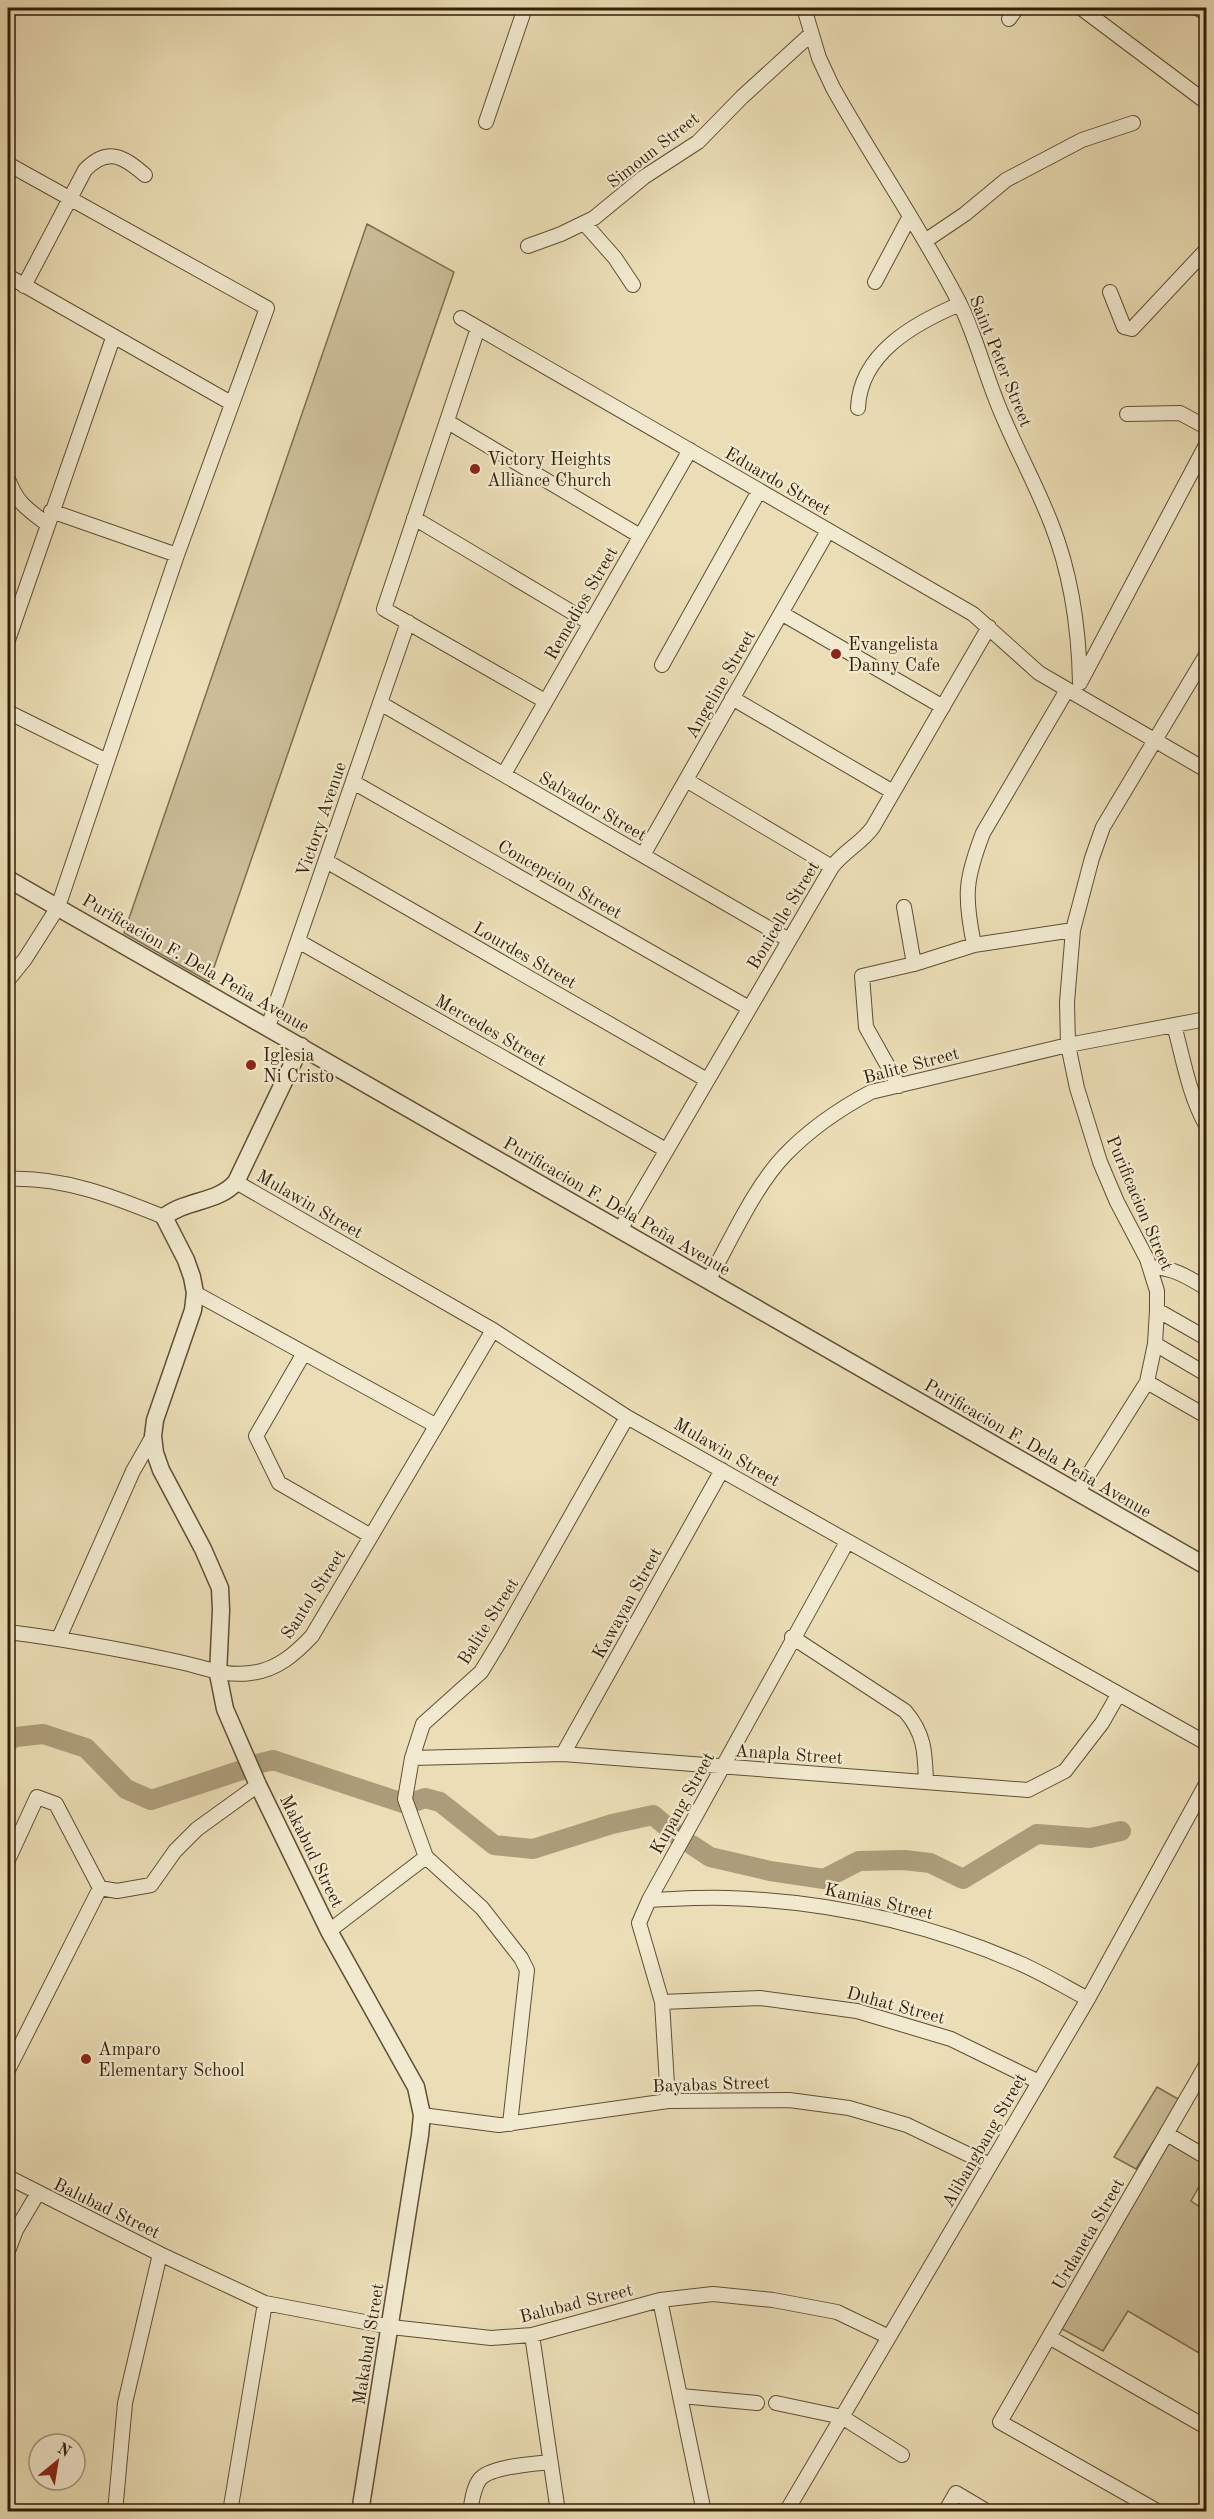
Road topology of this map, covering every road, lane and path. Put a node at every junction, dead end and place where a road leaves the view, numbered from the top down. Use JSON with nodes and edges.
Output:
{"nodes":[{"id":1,"x":525,"y":8,"type":"edge"},
{"id":2,"x":804,"y":8,"type":"edge"},
{"id":3,"x":1081,"y":8,"type":"edge"},
{"id":4,"x":1197,"y":8,"type":"edge"},
{"id":5,"x":1206,"y":13,"type":"edge"},
{"id":6,"x":811,"y":34,"type":"junction"},
{"id":7,"x":1206,"y":102,"type":"edge"},
{"id":8,"x":486,"y":122,"type":"dead end"},
{"id":9,"x":1133,"y":123,"type":"dead end"},
{"id":10,"x":8,"y":164,"type":"edge"},
{"id":11,"x":146,"y":175,"type":"dead end"},
{"id":12,"x":71,"y":198,"type":"junction"},
{"id":13,"x":910,"y":216,"type":"junction"},
{"id":14,"x":585,"y":224,"type":"junction"},
{"id":15,"x":925,"y":241,"type":"junction"},
{"id":16,"x":528,"y":246,"type":"dead end"},
{"id":17,"x":1206,"y":250,"type":"edge"},
{"id":18,"x":1201,"y":268,"type":"edge"},
{"id":19,"x":8,"y":276,"type":"edge"},
{"id":20,"x":875,"y":282,"type":"dead end"},
{"id":21,"x":633,"y":285,"type":"dead end"},
{"id":22,"x":24,"y":286,"type":"junction"},
{"id":23,"x":1110,"y":292,"type":"dead end"},
{"id":24,"x":960,"y":304,"type":"junction"},
{"id":25,"x":461,"y":318,"type":"dead end"},
{"id":26,"x":478,"y":328,"type":"junction"},
{"id":27,"x":113,"y":338,"type":"junction"},
{"id":28,"x":231,"y":403,"type":"junction"},
{"id":29,"x":858,"y":408,"type":"dead end"},
{"id":30,"x":1127,"y":414,"type":"dead end"},
{"id":31,"x":448,"y":422,"type":"junction"},
{"id":32,"x":1206,"y":427,"type":"edge"},
{"id":33,"x":1206,"y":445,"type":"edge"},
{"id":34,"x":690,"y":450,"type":"junction"},
{"id":35,"x":8,"y":479,"type":"edge"},
{"id":36,"x":759,"y":491,"type":"junction"},
{"id":37,"x":49,"y":517,"type":"junction"},
{"id":38,"x":414,"y":518,"type":"junction"},
{"id":39,"x":828,"y":531,"type":"junction"},
{"id":40,"x":640,"y":536,"type":"junction"},
{"id":41,"x":177,"y":555,"type":"junction"},
{"id":42,"x":781,"y":613,"type":"junction"},
{"id":43,"x":408,"y":622,"type":"junction"},
{"id":44,"x":590,"y":623,"type":"junction"},
{"id":45,"x":989,"y":627,"type":"junction"},
{"id":46,"x":8,"y":640,"type":"edge"},
{"id":47,"x":1206,"y":655,"type":"edge"},
{"id":48,"x":662,"y":665,"type":"dead end"},
{"id":49,"x":1075,"y":690,"type":"junction"},
{"id":50,"x":732,"y":698,"type":"junction"},
{"id":51,"x":545,"y":701,"type":"junction"},
{"id":52,"x":380,"y":703,"type":"junction"},
{"id":53,"x":943,"y":707,"type":"junction"},
{"id":54,"x":8,"y":712,"type":"edge"},
{"id":55,"x":1156,"y":740,"type":"junction"},
{"id":56,"x":107,"y":761,"type":"junction"},
{"id":57,"x":1206,"y":770,"type":"edge"},
{"id":58,"x":504,"y":774,"type":"junction"},
{"id":59,"x":686,"y":780,"type":"junction"},
{"id":60,"x":353,"y":782,"type":"junction"},
{"id":61,"x":893,"y":792,"type":"junction"},
{"id":62,"x":643,"y":855,"type":"junction"},
{"id":63,"x":326,"y":861,"type":"junction"},
{"id":64,"x":832,"y":867,"type":"junction"},
{"id":65,"x":8,"y":879,"type":"edge"},
{"id":66,"x":58,"y":907,"type":"junction"},
{"id":67,"x":904,"y":907,"type":"dead end"},
{"id":68,"x":1073,"y":930,"type":"junction"},
{"id":69,"x":789,"y":940,"type":"junction"},
{"id":70,"x":298,"y":941,"type":"junction"},
{"id":71,"x":974,"y":945,"type":"junction"},
{"id":72,"x":914,"y":964,"type":"junction"},
{"id":73,"x":8,"y":980,"type":"edge"},
{"id":74,"x":749,"y":1008,"type":"junction"},
{"id":75,"x":1206,"y":1019,"type":"edge"},
{"id":76,"x":1174,"y":1025,"type":"junction"},
{"id":77,"x":268,"y":1027,"type":"junction"},
{"id":78,"x":1068,"y":1045,"type":"junction"},
{"id":79,"x":301,"y":1046,"type":"junction"},
{"id":80,"x":707,"y":1080,"type":"junction"},
{"id":81,"x":899,"y":1086,"type":"junction"},
{"id":82,"x":1206,"y":1125,"type":"edge"},
{"id":83,"x":666,"y":1150,"type":"junction"},
{"id":84,"x":8,"y":1179,"type":"edge"},
{"id":85,"x":236,"y":1182,"type":"junction"},
{"id":86,"x":164,"y":1217,"type":"junction"},
{"id":87,"x":620,"y":1230,"type":"junction"},
{"id":88,"x":1150,"y":1267,"type":"junction"},
{"id":89,"x":708,"y":1281,"type":"junction"},
{"id":90,"x":1206,"y":1288,"type":"edge"},
{"id":91,"x":195,"y":1293,"type":"junction"},
{"id":92,"x":1158,"y":1310,"type":"junction"},
{"id":93,"x":493,"y":1330,"type":"junction"},
{"id":94,"x":1206,"y":1338,"type":"edge"},
{"id":95,"x":1155,"y":1344,"type":"junction"},
{"id":96,"x":304,"y":1353,"type":"junction"},
{"id":97,"x":1206,"y":1374,"type":"edge"},
{"id":98,"x":1147,"y":1382,"type":"junction"},
{"id":99,"x":1206,"y":1416,"type":"edge"},
{"id":100,"x":627,"y":1417,"type":"junction"},
{"id":101,"x":435,"y":1425,"type":"junction"},
{"id":102,"x":153,"y":1436,"type":"junction"},
{"id":103,"x":722,"y":1470,"type":"junction"},
{"id":104,"x":1077,"y":1493,"type":"junction"},
{"id":105,"x":371,"y":1536,"type":"junction"},
{"id":106,"x":847,"y":1542,"type":"junction"},
{"id":107,"x":1206,"y":1566,"type":"edge"},
{"id":108,"x":8,"y":1632,"type":"edge"},
{"id":109,"x":792,"y":1637,"type":"junction"},
{"id":110,"x":59,"y":1638,"type":"junction"},
{"id":111,"x":218,"y":1674,"type":"junction"},
{"id":112,"x":1118,"y":1695,"type":"junction"},
{"id":113,"x":1206,"y":1743,"type":"edge"},
{"id":114,"x":563,"y":1754,"type":"junction"},
{"id":115,"x":412,"y":1758,"type":"junction"},
{"id":116,"x":722,"y":1767,"type":"junction"},
{"id":117,"x":926,"y":1782,"type":"junction"},
{"id":118,"x":1206,"y":1784,"type":"edge"},
{"id":119,"x":258,"y":1785,"type":"junction"},
{"id":120,"x":426,"y":1857,"type":"junction"},
{"id":121,"x":8,"y":1860,"type":"edge"},
{"id":122,"x":100,"y":1888,"type":"junction"},
{"id":123,"x":649,"y":1900,"type":"junction"},
{"id":124,"x":329,"y":1931,"type":"junction"},
{"id":125,"x":1088,"y":1999,"type":"junction"},
{"id":126,"x":662,"y":2002,"type":"junction"},
{"id":127,"x":1206,"y":2065,"type":"edge"},
{"id":128,"x":8,"y":2070,"type":"edge"},
{"id":129,"x":1039,"y":2082,"type":"junction"},
{"id":130,"x":668,"y":2101,"type":"junction"},
{"id":131,"x":422,"y":2115,"type":"junction"},
{"id":132,"x":510,"y":2124,"type":"junction"},
{"id":133,"x":1167,"y":2134,"type":"junction"},
{"id":134,"x":1206,"y":2157,"type":"edge"},
{"id":135,"x":990,"y":2165,"type":"junction"},
{"id":136,"x":8,"y":2177,"type":"edge"},
{"id":137,"x":38,"y":2193,"type":"junction"},
{"id":138,"x":8,"y":2251,"type":"edge"},
{"id":139,"x":160,"y":2254,"type":"junction"},
{"id":140,"x":660,"y":2300,"type":"junction"},
{"id":141,"x":265,"y":2303,"type":"junction"},
{"id":142,"x":391,"y":2327,"type":"junction"},
{"id":143,"x":532,"y":2335,"type":"junction"},
{"id":144,"x":889,"y":2337,"type":"junction"},
{"id":145,"x":1049,"y":2337,"type":"junction"},
{"id":146,"x":681,"y":2396,"type":"junction"},
{"id":147,"x":757,"y":2403,"type":"dead end"},
{"id":148,"x":776,"y":2403,"type":"dead end"},
{"id":149,"x":842,"y":2417,"type":"junction"},
{"id":150,"x":1206,"y":2427,"type":"edge"},
{"id":151,"x":902,"y":2455,"type":"dead end"},
{"id":152,"x":550,"y":2462,"type":"junction"},
{"id":153,"x":115,"y":2511,"type":"edge"},
{"id":154,"x":230,"y":2511,"type":"edge"},
{"id":155,"x":360,"y":2511,"type":"edge"},
{"id":156,"x":470,"y":2511,"type":"edge"},
{"id":157,"x":558,"y":2511,"type":"edge"},
{"id":158,"x":704,"y":2511,"type":"edge"},
{"id":159,"x":786,"y":2511,"type":"edge"},
{"id":160,"x":945,"y":2511,"type":"edge"},
{"id":161,"x":988,"y":2511,"type":"edge"},
{"id":162,"x":1159,"y":2511,"type":"edge"}],
"edges":[{"from":1,"to":8,"type":"street"},
{"from":2,"to":6,"type":"street","name":"Saint Peter Street"},
{"from":3,"to":7,"type":"street"},
{"from":4,"to":5,"type":"street"},
{"from":6,"to":13,"type":"street","name":"Saint Peter Street"},
{"from":6,"to":14,"type":"street","name":"Simoun Street"},
{"from":9,"to":15,"type":"street"},
{"from":10,"to":12,"type":"street"},
{"from":11,"to":12,"type":"street"},
{"from":12,"to":22,"type":"street"},
{"from":12,"to":28,"type":"street"},
{"from":13,"to":15,"type":"street","name":"Saint Peter Street"},
{"from":13,"to":20,"type":"street"},
{"from":14,"to":16,"type":"street","name":"Simoun Street"},
{"from":14,"to":21,"type":"street"},
{"from":15,"to":24,"type":"street","name":"Saint Peter Street"},
{"from":17,"to":18,"type":"street"},
{"from":18,"to":23,"type":"street"},
{"from":19,"to":22,"type":"street"},
{"from":22,"to":27,"type":"street"},
{"from":24,"to":29,"type":"street"},
{"from":24,"to":49,"type":"street","name":"Saint Peter Street"},
{"from":25,"to":26,"type":"street","name":"Eduardo Street"},
{"from":26,"to":31,"type":"street"},
{"from":26,"to":34,"type":"street","name":"Eduardo Street"},
{"from":27,"to":28,"type":"street"},
{"from":27,"to":37,"type":"street"},
{"from":28,"to":41,"type":"street"},
{"from":30,"to":32,"type":"street"},
{"from":31,"to":38,"type":"street"},
{"from":31,"to":40,"type":"street"},
{"from":33,"to":49,"type":"street"},
{"from":34,"to":36,"type":"street","name":"Eduardo Street"},
{"from":34,"to":40,"type":"street","name":"Remedios Street"},
{"from":35,"to":37,"type":"street"},
{"from":36,"to":39,"type":"street","name":"Eduardo Street"},
{"from":36,"to":48,"type":"street"},
{"from":37,"to":41,"type":"street"},
{"from":37,"to":46,"type":"street"},
{"from":38,"to":43,"type":"street"},
{"from":38,"to":44,"type":"street"},
{"from":39,"to":42,"type":"street","name":"Angeline Street"},
{"from":39,"to":45,"type":"street","name":"Eduardo Street"},
{"from":40,"to":44,"type":"street","name":"Remedios Street"},
{"from":41,"to":56,"type":"street"},
{"from":42,"to":50,"type":"street","name":"Angeline Street"},
{"from":42,"to":53,"type":"street"},
{"from":43,"to":51,"type":"street"},
{"from":43,"to":52,"type":"street","name":"Victory Avenue"},
{"from":44,"to":51,"type":"street","name":"Remedios Street"},
{"from":45,"to":49,"type":"street","name":"Eduardo Street"},
{"from":45,"to":53,"type":"street","name":"Bonicelle Street"},
{"from":47,"to":55,"type":"street","name":"Purificacion Street"},
{"from":49,"to":55,"type":"street","name":"Eduardo Street"},
{"from":49,"to":71,"type":"street"},
{"from":50,"to":59,"type":"street","name":"Angeline Street"},
{"from":50,"to":61,"type":"street"},
{"from":51,"to":58,"type":"street","name":"Remedios Street"},
{"from":52,"to":58,"type":"street","name":"Salvador Street"},
{"from":52,"to":60,"type":"street","name":"Victory Avenue"},
{"from":53,"to":61,"type":"street","name":"Bonicelle Street"},
{"from":54,"to":56,"type":"street"},
{"from":55,"to":57,"type":"street","name":"Eduardo Street"},
{"from":55,"to":68,"type":"street","name":"Purificacion Street"},
{"from":56,"to":66,"type":"street"},
{"from":58,"to":62,"type":"street","name":"Salvador Street"},
{"from":59,"to":62,"type":"street","name":"Angeline Street"},
{"from":59,"to":64,"type":"street"},
{"from":60,"to":63,"type":"street","name":"Victory Avenue"},
{"from":60,"to":74,"type":"street","name":"Concepcion Street"},
{"from":61,"to":64,"type":"street","name":"Bonicelle Street"},
{"from":62,"to":69,"type":"street","name":"Salvador Street"},
{"from":63,"to":70,"type":"street","name":"Victory Avenue"},
{"from":63,"to":80,"type":"street","name":"Lourdes Street"},
{"from":64,"to":69,"type":"street","name":"Bonicelle Street"},
{"from":65,"to":66,"type":"street","name":"Purificacion F. Dela Peña Avenue"},
{"from":66,"to":73,"type":"street"},
{"from":66,"to":77,"type":"street","name":"Purificacion F. Dela Peña Avenue"},
{"from":67,"to":72,"type":"street"},
{"from":68,"to":71,"type":"street"},
{"from":68,"to":78,"type":"street","name":"Purificacion Street"},
{"from":69,"to":74,"type":"street","name":"Bonicelle Street"},
{"from":70,"to":77,"type":"street","name":"Victory Avenue"},
{"from":70,"to":83,"type":"street","name":"Mercedes Street"},
{"from":71,"to":72,"type":"street"},
{"from":72,"to":81,"type":"street"},
{"from":74,"to":80,"type":"street","name":"Bonicelle Street"},
{"from":75,"to":76,"type":"street","name":"Balite Street"},
{"from":76,"to":78,"type":"street","name":"Balite Street"},
{"from":76,"to":82,"type":"street"},
{"from":77,"to":79,"type":"street","name":"Purificacion F. Dela Peña Avenue"},
{"from":78,"to":81,"type":"street","name":"Balite Street"},
{"from":78,"to":88,"type":"street","name":"Purificacion Street"},
{"from":79,"to":85,"type":"street"},
{"from":79,"to":87,"type":"street","name":"Purificacion F. Dela Peña Avenue"},
{"from":80,"to":83,"type":"street","name":"Bonicelle Street"},
{"from":81,"to":89,"type":"street","name":"Balite Street"},
{"from":83,"to":87,"type":"street","name":"Bonicelle Street"},
{"from":84,"to":86,"type":"street"},
{"from":85,"to":86,"type":"street"},
{"from":85,"to":93,"type":"street","name":"Mulawin Street"},
{"from":86,"to":91,"type":"street","name":"Makabud Street"},
{"from":87,"to":89,"type":"street","name":"Purificacion F. Dela Peña Avenue"},
{"from":88,"to":90,"type":"street"},
{"from":88,"to":92,"type":"street","name":"Purificacion Street"},
{"from":89,"to":104,"type":"street","name":"Purificacion F. Dela Peña Avenue"},
{"from":91,"to":96,"type":"street"},
{"from":91,"to":102,"type":"street","name":"Makabud Street"},
{"from":92,"to":94,"type":"street"},
{"from":92,"to":95,"type":"street","name":"Purificacion Street"},
{"from":93,"to":100,"type":"street","name":"Mulawin Street"},
{"from":93,"to":101,"type":"street","name":"Santol Street"},
{"from":95,"to":97,"type":"street"},
{"from":95,"to":98,"type":"street","name":"Purificacion Street"},
{"from":96,"to":101,"type":"street"},
{"from":96,"to":105,"type":"street"},
{"from":98,"to":99,"type":"street"},
{"from":98,"to":104,"type":"street","name":"Purificacion Street"},
{"from":100,"to":103,"type":"street","name":"Mulawin Street"},
{"from":100,"to":115,"type":"street","name":"Balite Street"},
{"from":101,"to":105,"type":"street","name":"Santol Street"},
{"from":102,"to":110,"type":"street"},
{"from":102,"to":111,"type":"street","name":"Makabud Street"},
{"from":103,"to":106,"type":"street","name":"Mulawin Street"},
{"from":103,"to":114,"type":"street","name":"Kawayan Street"},
{"from":104,"to":107,"type":"street","name":"Purificacion F. Dela Peña Avenue"},
{"from":105,"to":111,"type":"street","name":"Santol Street"},
{"from":106,"to":109,"type":"street","name":"Kupang Street"},
{"from":106,"to":112,"type":"street","name":"Mulawin Street"},
{"from":108,"to":110,"type":"street","name":"Santol Street"},
{"from":109,"to":116,"type":"street","name":"Kupang Street"},
{"from":109,"to":117,"type":"street"},
{"from":110,"to":111,"type":"street","name":"Santol Street"},
{"from":111,"to":119,"type":"street","name":"Makabud Street"},
{"from":112,"to":113,"type":"street","name":"Mulawin Street"},
{"from":112,"to":117,"type":"street","name":"Anapla Street"},
{"from":114,"to":115,"type":"street","name":"Anapla Street"},
{"from":114,"to":116,"type":"street","name":"Anapla Street"},
{"from":115,"to":120,"type":"street","name":"Balite Street"},
{"from":116,"to":117,"type":"street","name":"Anapla Street"},
{"from":116,"to":123,"type":"street","name":"Kupang Street"},
{"from":118,"to":125,"type":"street","name":"Alibangbang Street"},
{"from":119,"to":122,"type":"street"},
{"from":119,"to":124,"type":"street","name":"Makabud Street"},
{"from":120,"to":124,"type":"street"},
{"from":120,"to":132,"type":"street","name":"Balite Street"},
{"from":121,"to":122,"type":"street"},
{"from":122,"to":128,"type":"street"},
{"from":123,"to":125,"type":"street","name":"Kamias Street"},
{"from":123,"to":126,"type":"street","name":"Kupang Street"},
{"from":124,"to":131,"type":"street","name":"Makabud Street"},
{"from":125,"to":129,"type":"street","name":"Alibangbang Street"},
{"from":126,"to":129,"type":"street","name":"Duhat Street"},
{"from":126,"to":130,"type":"street","name":"Kupang Street"},
{"from":127,"to":133,"type":"street","name":"Urdaneta Street"},
{"from":129,"to":135,"type":"street","name":"Alibangbang Street"},
{"from":130,"to":132,"type":"street","name":"Bayabas Street"},
{"from":130,"to":135,"type":"street","name":"Bayabas Street"},
{"from":131,"to":132,"type":"street","name":"Bayabas Street"},
{"from":131,"to":142,"type":"street","name":"Makabud Street"},
{"from":133,"to":134,"type":"street"},
{"from":133,"to":145,"type":"street","name":"Urdaneta Street"},
{"from":135,"to":144,"type":"street","name":"Alibangbang Street"},
{"from":136,"to":137,"type":"street","name":"Balubad Street"},
{"from":137,"to":138,"type":"street"},
{"from":137,"to":139,"type":"street","name":"Balubad Street"},
{"from":139,"to":141,"type":"street","name":"Balubad Street"},
{"from":139,"to":153,"type":"street"},
{"from":140,"to":143,"type":"street","name":"Balubad Street"},
{"from":140,"to":144,"type":"street","name":"Balubad Street"},
{"from":140,"to":146,"type":"street"},
{"from":141,"to":142,"type":"street","name":"Balubad Street"},
{"from":141,"to":154,"type":"street"},
{"from":142,"to":143,"type":"street","name":"Balubad Street"},
{"from":142,"to":155,"type":"street","name":"Makabud Street"},
{"from":143,"to":152,"type":"street"},
{"from":144,"to":149,"type":"street","name":"Alibangbang Street"},
{"from":145,"to":150,"type":"street"},
{"from":145,"to":162,"type":"street","name":"Urdaneta Street"},
{"from":146,"to":147,"type":"street"},
{"from":146,"to":158,"type":"street"},
{"from":148,"to":149,"type":"street"},
{"from":149,"to":151,"type":"street"},
{"from":149,"to":159,"type":"street","name":"Alibangbang Street"},
{"from":152,"to":156,"type":"street"},
{"from":152,"to":157,"type":"street"},
{"from":160,"to":161,"type":"street"}]}
